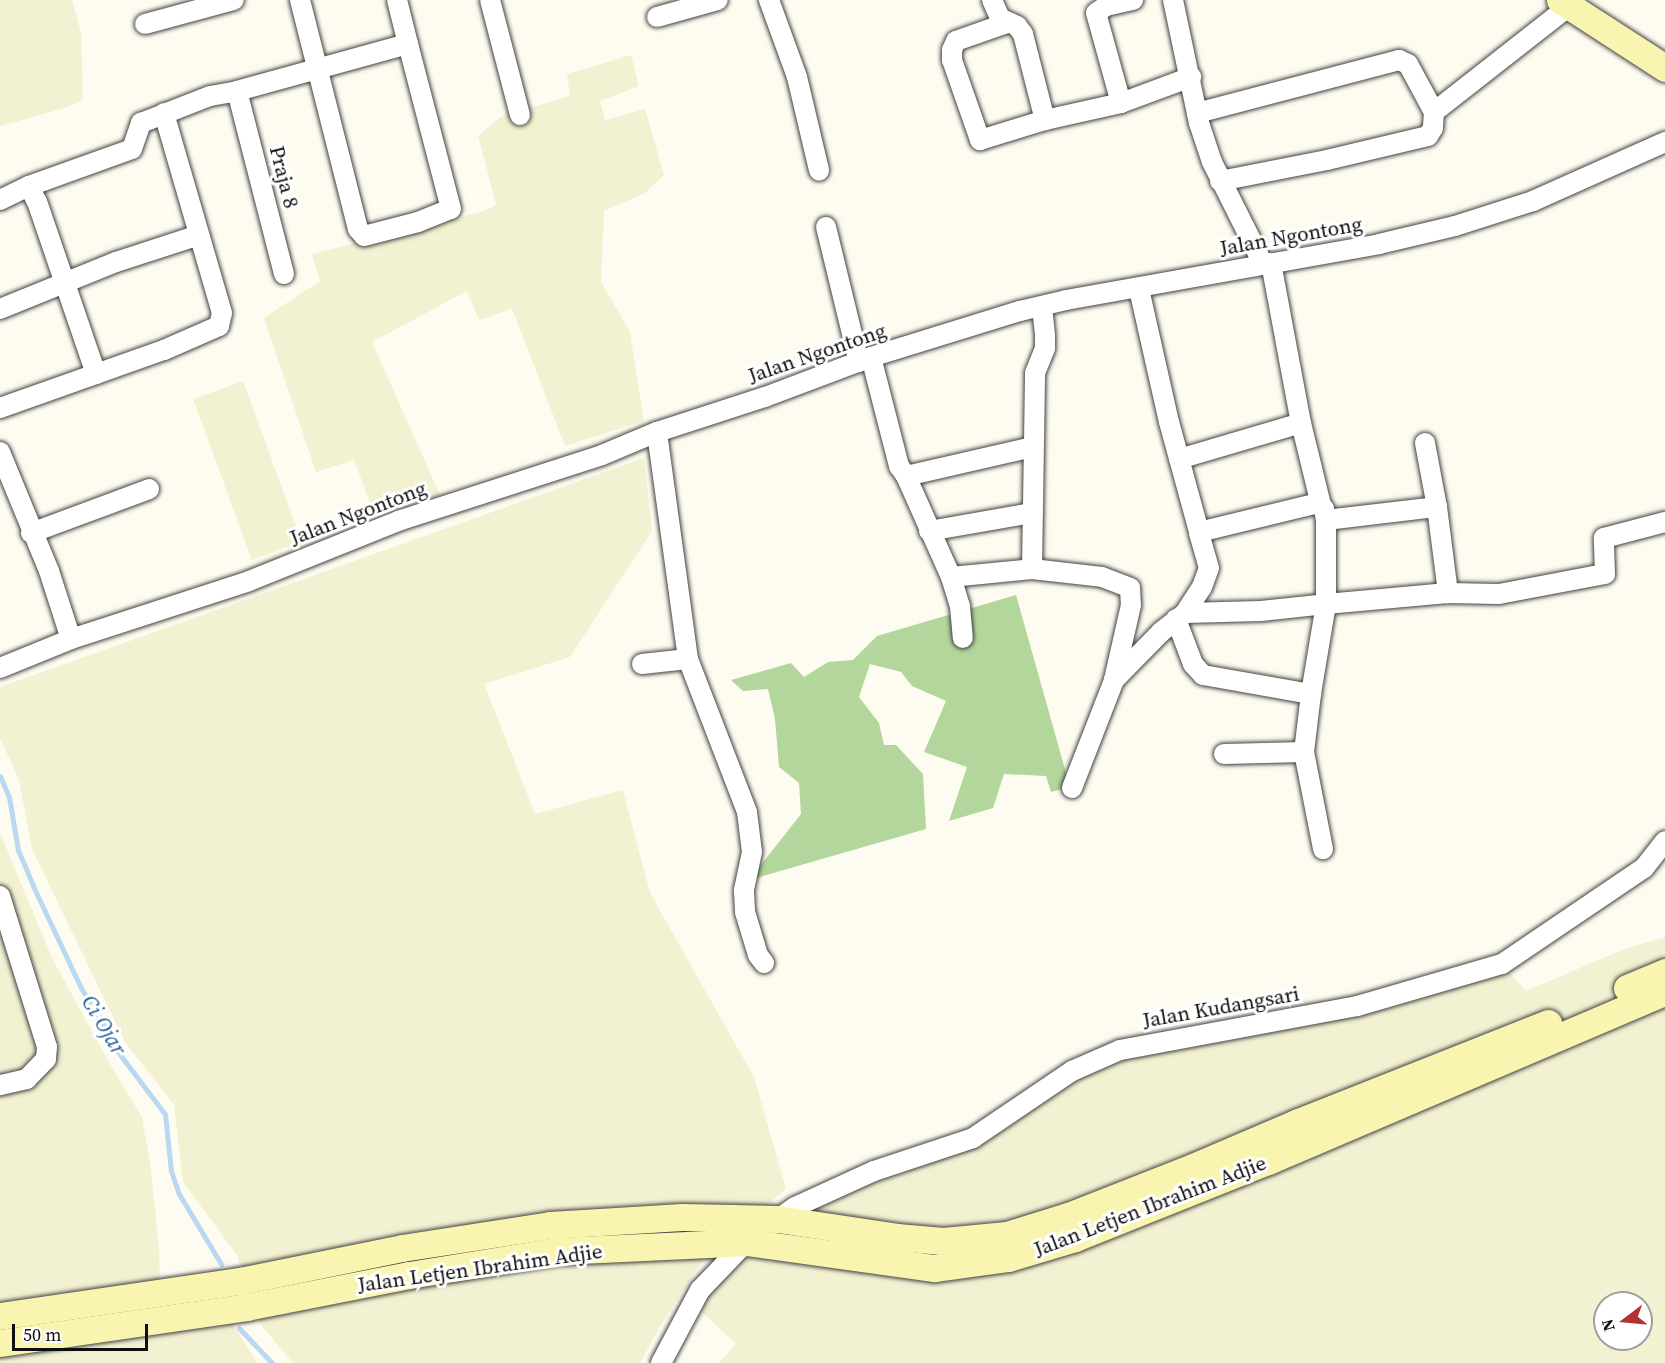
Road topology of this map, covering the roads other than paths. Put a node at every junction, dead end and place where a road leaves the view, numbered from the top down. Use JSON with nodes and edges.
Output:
{"nodes":[{"id":1,"x":300,"y":0,"type":"edge"},
{"id":2,"x":397,"y":0,"type":"edge"},
{"id":3,"x":490,"y":0,"type":"edge"},
{"id":4,"x":718,"y":0,"type":"edge"},
{"id":5,"x":769,"y":0,"type":"edge"},
{"id":6,"x":992,"y":0,"type":"edge"},
{"id":7,"x":1133,"y":0,"type":"edge"},
{"id":8,"x":1173,"y":0,"type":"edge"},
{"id":9,"x":222,"y":2,"type":"edge"},
{"id":10,"x":1106,"y":3,"type":"edge"},
{"id":11,"x":1564,"y":3,"type":"edge"},
{"id":12,"x":657,"y":17,"type":"dead end"},
{"id":13,"x":1007,"y":23,"type":"junction"},
{"id":14,"x":145,"y":24,"type":"dead end"},
{"id":15,"x":408,"y":44,"type":"junction"},
{"id":16,"x":319,"y":68,"type":"junction"},
{"id":17,"x":1665,"y":68,"type":"edge"},
{"id":18,"x":1191,"y":77,"type":"junction"},
{"id":19,"x":237,"y":92,"type":"junction"},
{"id":20,"x":1121,"y":103,"type":"junction"},
{"id":21,"x":1434,"y":112,"type":"junction"},
{"id":22,"x":164,"y":113,"type":"junction"},
{"id":23,"x":1197,"y":113,"type":"junction"},
{"id":24,"x":520,"y":115,"type":"dead end"},
{"id":25,"x":1045,"y":120,"type":"junction"},
{"id":26,"x":1665,"y":142,"type":"edge"},
{"id":27,"x":819,"y":170,"type":"dead end"},
{"id":28,"x":1220,"y":181,"type":"junction"},
{"id":29,"x":29,"y":186,"type":"junction"},
{"id":30,"x":0,"y":200,"type":"edge"},
{"id":31,"x":825,"y":226,"type":"dead end"},
{"id":32,"x":199,"y":235,"type":"junction"},
{"id":33,"x":1267,"y":263,"type":"junction"},
{"id":34,"x":284,"y":274,"type":"dead end"},
{"id":35,"x":65,"y":282,"type":"junction"},
{"id":36,"x":1139,"y":288,"type":"junction"},
{"id":37,"x":1042,"y":306,"type":"junction"},
{"id":38,"x":0,"y":309,"type":"edge"},
{"id":39,"x":865,"y":360,"type":"junction"},
{"id":40,"x":96,"y":374,"type":"junction"},
{"id":41,"x":0,"y":408,"type":"edge"},
{"id":42,"x":1301,"y":423,"type":"junction"},
{"id":43,"x":657,"y":432,"type":"junction"},
{"id":44,"x":1425,"y":443,"type":"dead end"},
{"id":45,"x":1033,"y":447,"type":"junction"},
{"id":46,"x":0,"y":452,"type":"edge"},
{"id":47,"x":1179,"y":459,"type":"junction"},
{"id":48,"x":906,"y":476,"type":"junction"},
{"id":49,"x":149,"y":489,"type":"dead end"},
{"id":50,"x":1437,"y":507,"type":"junction"},
{"id":51,"x":1324,"y":512,"type":"junction"},
{"id":52,"x":1032,"y":513,"type":"junction"},
{"id":53,"x":1665,"y":522,"type":"edge"},
{"id":54,"x":929,"y":531,"type":"junction"},
{"id":55,"x":1199,"y":532,"type":"junction"},
{"id":56,"x":31,"y":533,"type":"junction"},
{"id":57,"x":1032,"y":569,"type":"junction"},
{"id":58,"x":951,"y":577,"type":"junction"},
{"id":59,"x":1448,"y":593,"type":"junction"},
{"id":60,"x":1326,"y":604,"type":"junction"},
{"id":61,"x":1180,"y":616,"type":"junction"},
{"id":62,"x":963,"y":638,"type":"dead end"},
{"id":63,"x":71,"y":639,"type":"junction"},
{"id":64,"x":688,"y":659,"type":"junction"},
{"id":65,"x":642,"y":664,"type":"dead end"},
{"id":66,"x":0,"y":668,"type":"edge"},
{"id":67,"x":1114,"y":680,"type":"junction"},
{"id":68,"x":1311,"y":694,"type":"junction"},
{"id":69,"x":1304,"y":752,"type":"junction"},
{"id":70,"x":1224,"y":754,"type":"dead end"},
{"id":71,"x":1072,"y":788,"type":"dead end"},
{"id":72,"x":1665,"y":841,"type":"edge"},
{"id":73,"x":1323,"y":849,"type":"dead end"},
{"id":74,"x":0,"y":896,"type":"edge"},
{"id":75,"x":764,"y":963,"type":"dead end"},
{"id":76,"x":1665,"y":972,"type":"edge"},
{"id":77,"x":1665,"y":992,"type":"edge"},
{"id":78,"x":0,"y":1085,"type":"edge"},
{"id":79,"x":1264,"y":1150,"type":"junction"},
{"id":80,"x":778,"y":1219,"type":"junction"},
{"id":81,"x":746,"y":1242,"type":"junction"},
{"id":82,"x":402,"y":1248,"type":"junction"},
{"id":83,"x":409,"y":1275,"type":"junction"},
{"id":84,"x":0,"y":1316,"type":"edge"},
{"id":85,"x":0,"y":1343,"type":"edge"},
{"id":86,"x":661,"y":1363,"type":"edge"}],
"edges":[{"from":1,"to":16,"type":"street"},
{"from":2,"to":15,"type":"street"},
{"from":3,"to":24,"type":"street"},
{"from":4,"to":12,"type":"street"},
{"from":5,"to":27,"type":"street"},
{"from":6,"to":13,"type":"street"},
{"from":7,"to":10,"type":"street"},
{"from":8,"to":18,"type":"street"},
{"from":9,"to":14,"type":"street"},
{"from":10,"to":20,"type":"street"},
{"from":11,"to":17,"type":"street"},
{"from":11,"to":21,"type":"street"},
{"from":13,"to":25,"type":"street"},
{"from":13,"to":25,"type":"street"},
{"from":15,"to":16,"type":"street"},
{"from":15,"to":16,"type":"street"},
{"from":16,"to":19,"type":"street"},
{"from":18,"to":20,"type":"street"},
{"from":18,"to":23,"type":"street"},
{"from":19,"to":22,"type":"street"},
{"from":19,"to":34,"type":"street","name":"Praja 8"},
{"from":20,"to":25,"type":"street"},
{"from":21,"to":23,"type":"street"},
{"from":21,"to":28,"type":"street"},
{"from":22,"to":29,"type":"street"},
{"from":22,"to":32,"type":"street"},
{"from":23,"to":28,"type":"street"},
{"from":26,"to":33,"type":"street","name":"Jalan Ngontong"},
{"from":28,"to":33,"type":"street"},
{"from":29,"to":30,"type":"street"},
{"from":29,"to":35,"type":"street"},
{"from":31,"to":39,"type":"street"},
{"from":32,"to":35,"type":"street"},
{"from":32,"to":40,"type":"street"},
{"from":33,"to":36,"type":"street","name":"Jalan Ngontong"},
{"from":33,"to":42,"type":"street"},
{"from":35,"to":38,"type":"street"},
{"from":35,"to":40,"type":"street"},
{"from":36,"to":37,"type":"street","name":"Jalan Ngontong"},
{"from":36,"to":47,"type":"street"},
{"from":37,"to":39,"type":"street","name":"Jalan Ngontong"},
{"from":37,"to":45,"type":"street"},
{"from":39,"to":43,"type":"street","name":"Jalan Ngontong"},
{"from":39,"to":48,"type":"street"},
{"from":40,"to":41,"type":"street"},
{"from":42,"to":47,"type":"street"},
{"from":42,"to":51,"type":"street"},
{"from":43,"to":63,"type":"street","name":"Jalan Ngontong"},
{"from":43,"to":64,"type":"street"},
{"from":44,"to":50,"type":"street"},
{"from":45,"to":48,"type":"street"},
{"from":45,"to":52,"type":"street"},
{"from":46,"to":56,"type":"street"},
{"from":47,"to":55,"type":"street"},
{"from":48,"to":54,"type":"street"},
{"from":49,"to":56,"type":"street"},
{"from":50,"to":51,"type":"street"},
{"from":50,"to":59,"type":"street"},
{"from":51,"to":55,"type":"street"},
{"from":51,"to":60,"type":"street"},
{"from":52,"to":54,"type":"street"},
{"from":52,"to":57,"type":"street"},
{"from":53,"to":59,"type":"street"},
{"from":54,"to":58,"type":"street"},
{"from":55,"to":61,"type":"street"},
{"from":56,"to":63,"type":"street"},
{"from":57,"to":58,"type":"street"},
{"from":57,"to":67,"type":"street"},
{"from":58,"to":62,"type":"street"},
{"from":59,"to":60,"type":"street"},
{"from":60,"to":61,"type":"street"},
{"from":60,"to":68,"type":"street"},
{"from":61,"to":67,"type":"street"},
{"from":61,"to":68,"type":"street"},
{"from":63,"to":66,"type":"street","name":"Jalan Ngontong"},
{"from":64,"to":65,"type":"street"},
{"from":64,"to":75,"type":"street"},
{"from":67,"to":71,"type":"street"},
{"from":68,"to":69,"type":"street"},
{"from":69,"to":70,"type":"street"},
{"from":69,"to":73,"type":"street"},
{"from":72,"to":80,"type":"street","name":"Jalan Kudangsari"},
{"from":74,"to":78,"type":"street"},
{"from":76,"to":79,"type":"street","name":"Jalan Letjen Ibrahim Adjie"},
{"from":77,"to":79,"type":"street","name":"Jalan Letjen Ibrahim Adjie"},
{"from":79,"to":80,"type":"street","name":"Jalan Letjen Ibrahim Adjie"},
{"from":79,"to":81,"type":"street","name":"Jalan Letjen Ibrahim Adjie"},
{"from":80,"to":82,"type":"street","name":"Jalan Letjen Ibrahim Adjie"},
{"from":81,"to":83,"type":"street","name":"Jalan Letjen Ibrahim Adjie"},
{"from":81,"to":86,"type":"street"},
{"from":82,"to":83,"type":"street"},
{"from":82,"to":84,"type":"street","name":"Jalan Letjen Ibrahim Adjie"},
{"from":83,"to":85,"type":"street","name":"Jalan Letjen Ibrahim Adjie"}]}
